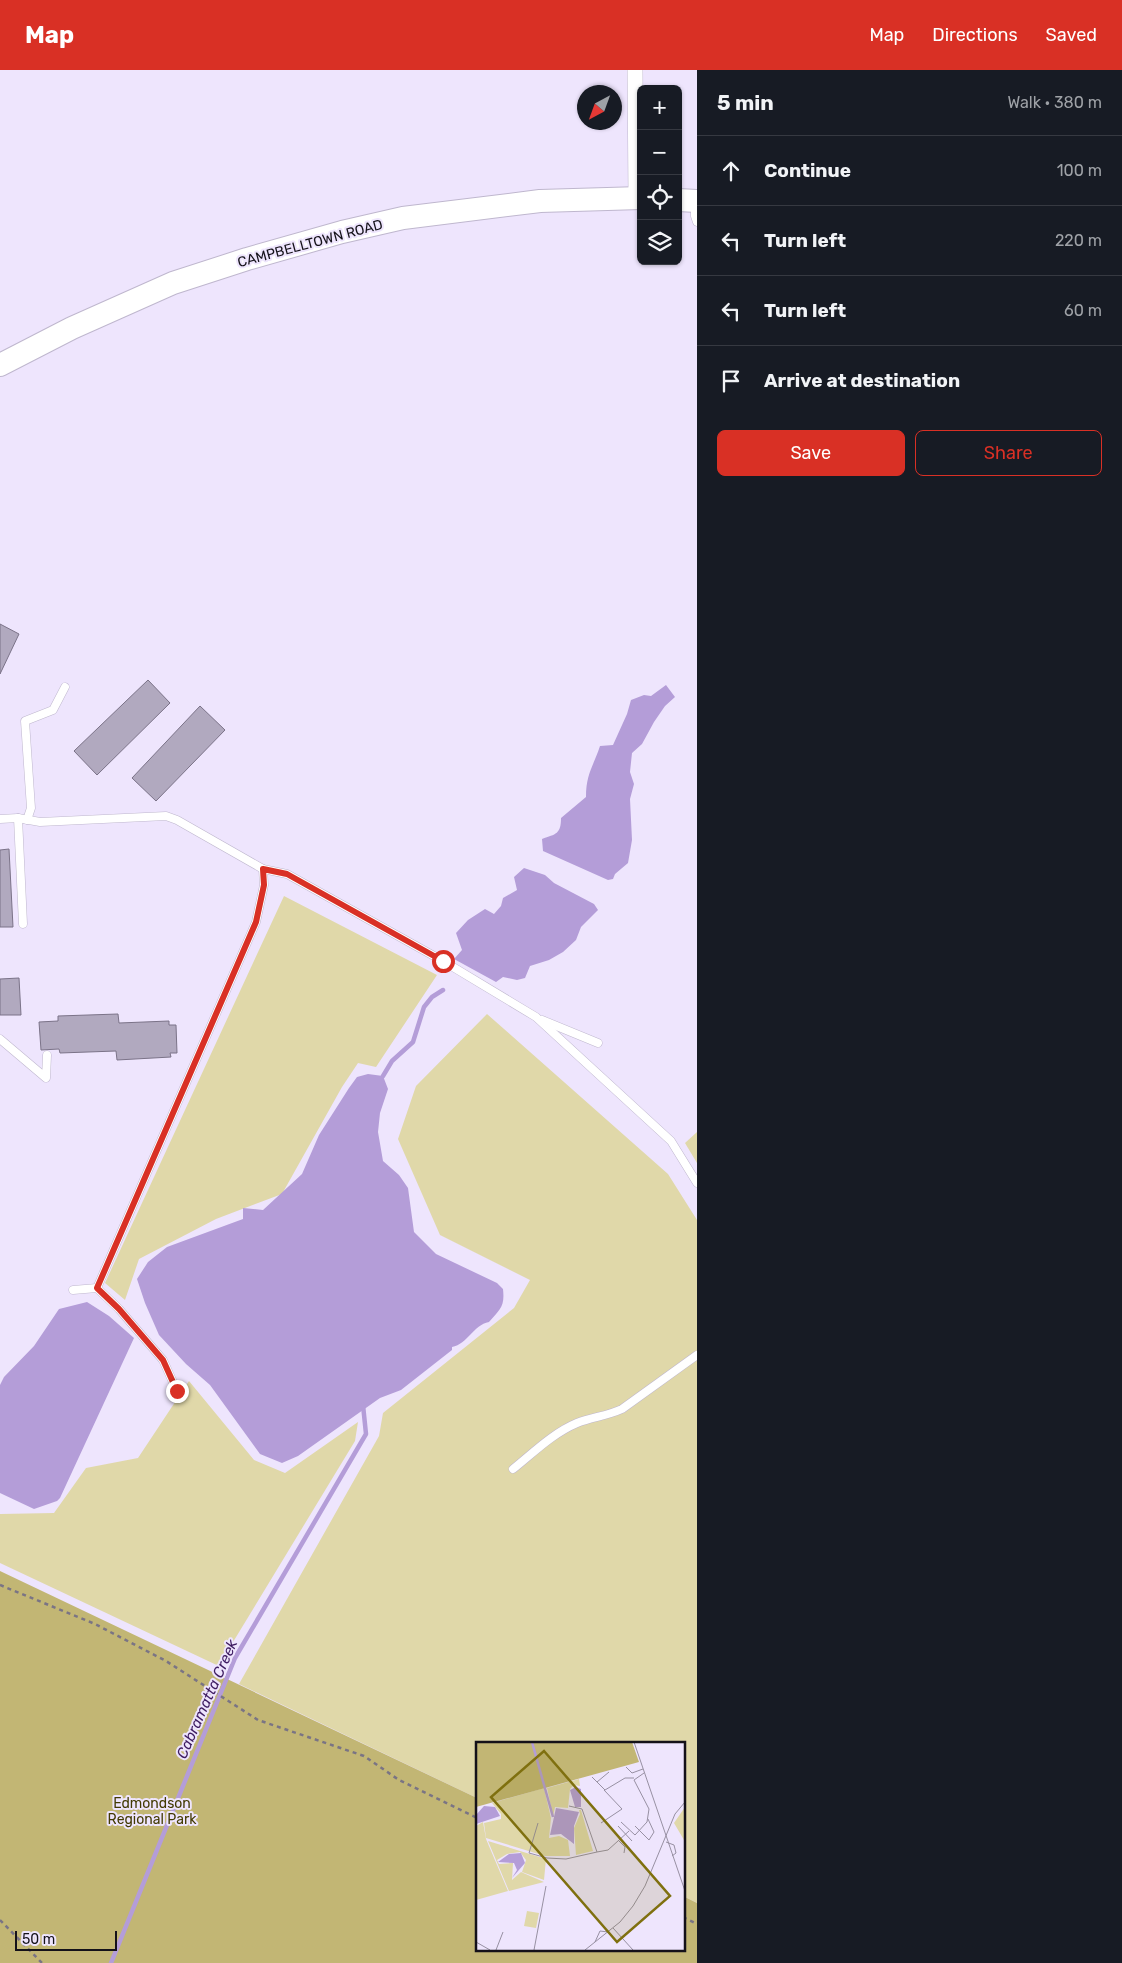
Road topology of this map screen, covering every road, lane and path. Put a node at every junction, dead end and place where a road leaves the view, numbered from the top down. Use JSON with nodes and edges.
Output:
{"nodes":[{"id":1,"x":635,"y":70,"type":"edge"},
{"id":2,"x":638,"y":175,"type":"edge"},
{"id":3,"x":637,"y":198,"type":"edge"},
{"id":4,"x":0,"y":365,"type":"edge"},
{"id":5,"x":65,"y":688,"type":"dead end"},
{"id":6,"x":0,"y":818,"type":"edge"},
{"id":7,"x":18,"y":818,"type":"junction"},
{"id":8,"x":27,"y":820,"type":"junction"},
{"id":9,"x":263,"y":869,"type":"junction"},
{"id":10,"x":22,"y":924,"type":"dead end"},
{"id":11,"x":536,"y":1017,"type":"junction"},
{"id":12,"x":0,"y":1039,"type":"edge"},
{"id":13,"x":598,"y":1043,"type":"dead end"},
{"id":14,"x":46,"y":1055,"type":"dead end"},
{"id":15,"x":697,"y":1183,"type":"edge"},
{"id":16,"x":97,"y":1288,"type":"junction"},
{"id":17,"x":73,"y":1290,"type":"dead end"},
{"id":18,"x":697,"y":1355,"type":"edge"},
{"id":19,"x":177,"y":1391,"type":"dead end"},
{"id":20,"x":513,"y":1469,"type":"dead end"},
{"id":21,"x":0,"y":1585,"type":"edge"},
{"id":22,"x":476,"y":1818,"type":"edge"},
{"id":23,"x":684,"y":1918,"type":"edge"},
{"id":24,"x":0,"y":1920,"type":"edge"},
{"id":25,"x":697,"y":1924,"type":"edge"},
{"id":26,"x":42,"y":1963,"type":"edge"}],
"edges":[{"from":1,"to":2,"type":"street"},
{"from":3,"to":4,"type":"main road","name":"CAMPBELLTOWN ROAD"},
{"from":5,"to":8,"type":"lane"},
{"from":6,"to":7,"type":"lane"},
{"from":7,"to":8,"type":"lane"},
{"from":7,"to":10,"type":"lane"},
{"from":8,"to":9,"type":"lane"},
{"from":9,"to":11,"type":"lane"},
{"from":9,"to":16,"type":"lane"},
{"from":11,"to":13,"type":"lane"},
{"from":11,"to":15,"type":"lane"},
{"from":12,"to":14,"type":"lane"},
{"from":16,"to":17,"type":"lane"},
{"from":16,"to":19,"type":"lane"},
{"from":18,"to":20,"type":"lane"},
{"from":21,"to":22,"type":"path"},
{"from":23,"to":25,"type":"path"},
{"from":24,"to":26,"type":"path"}]}
